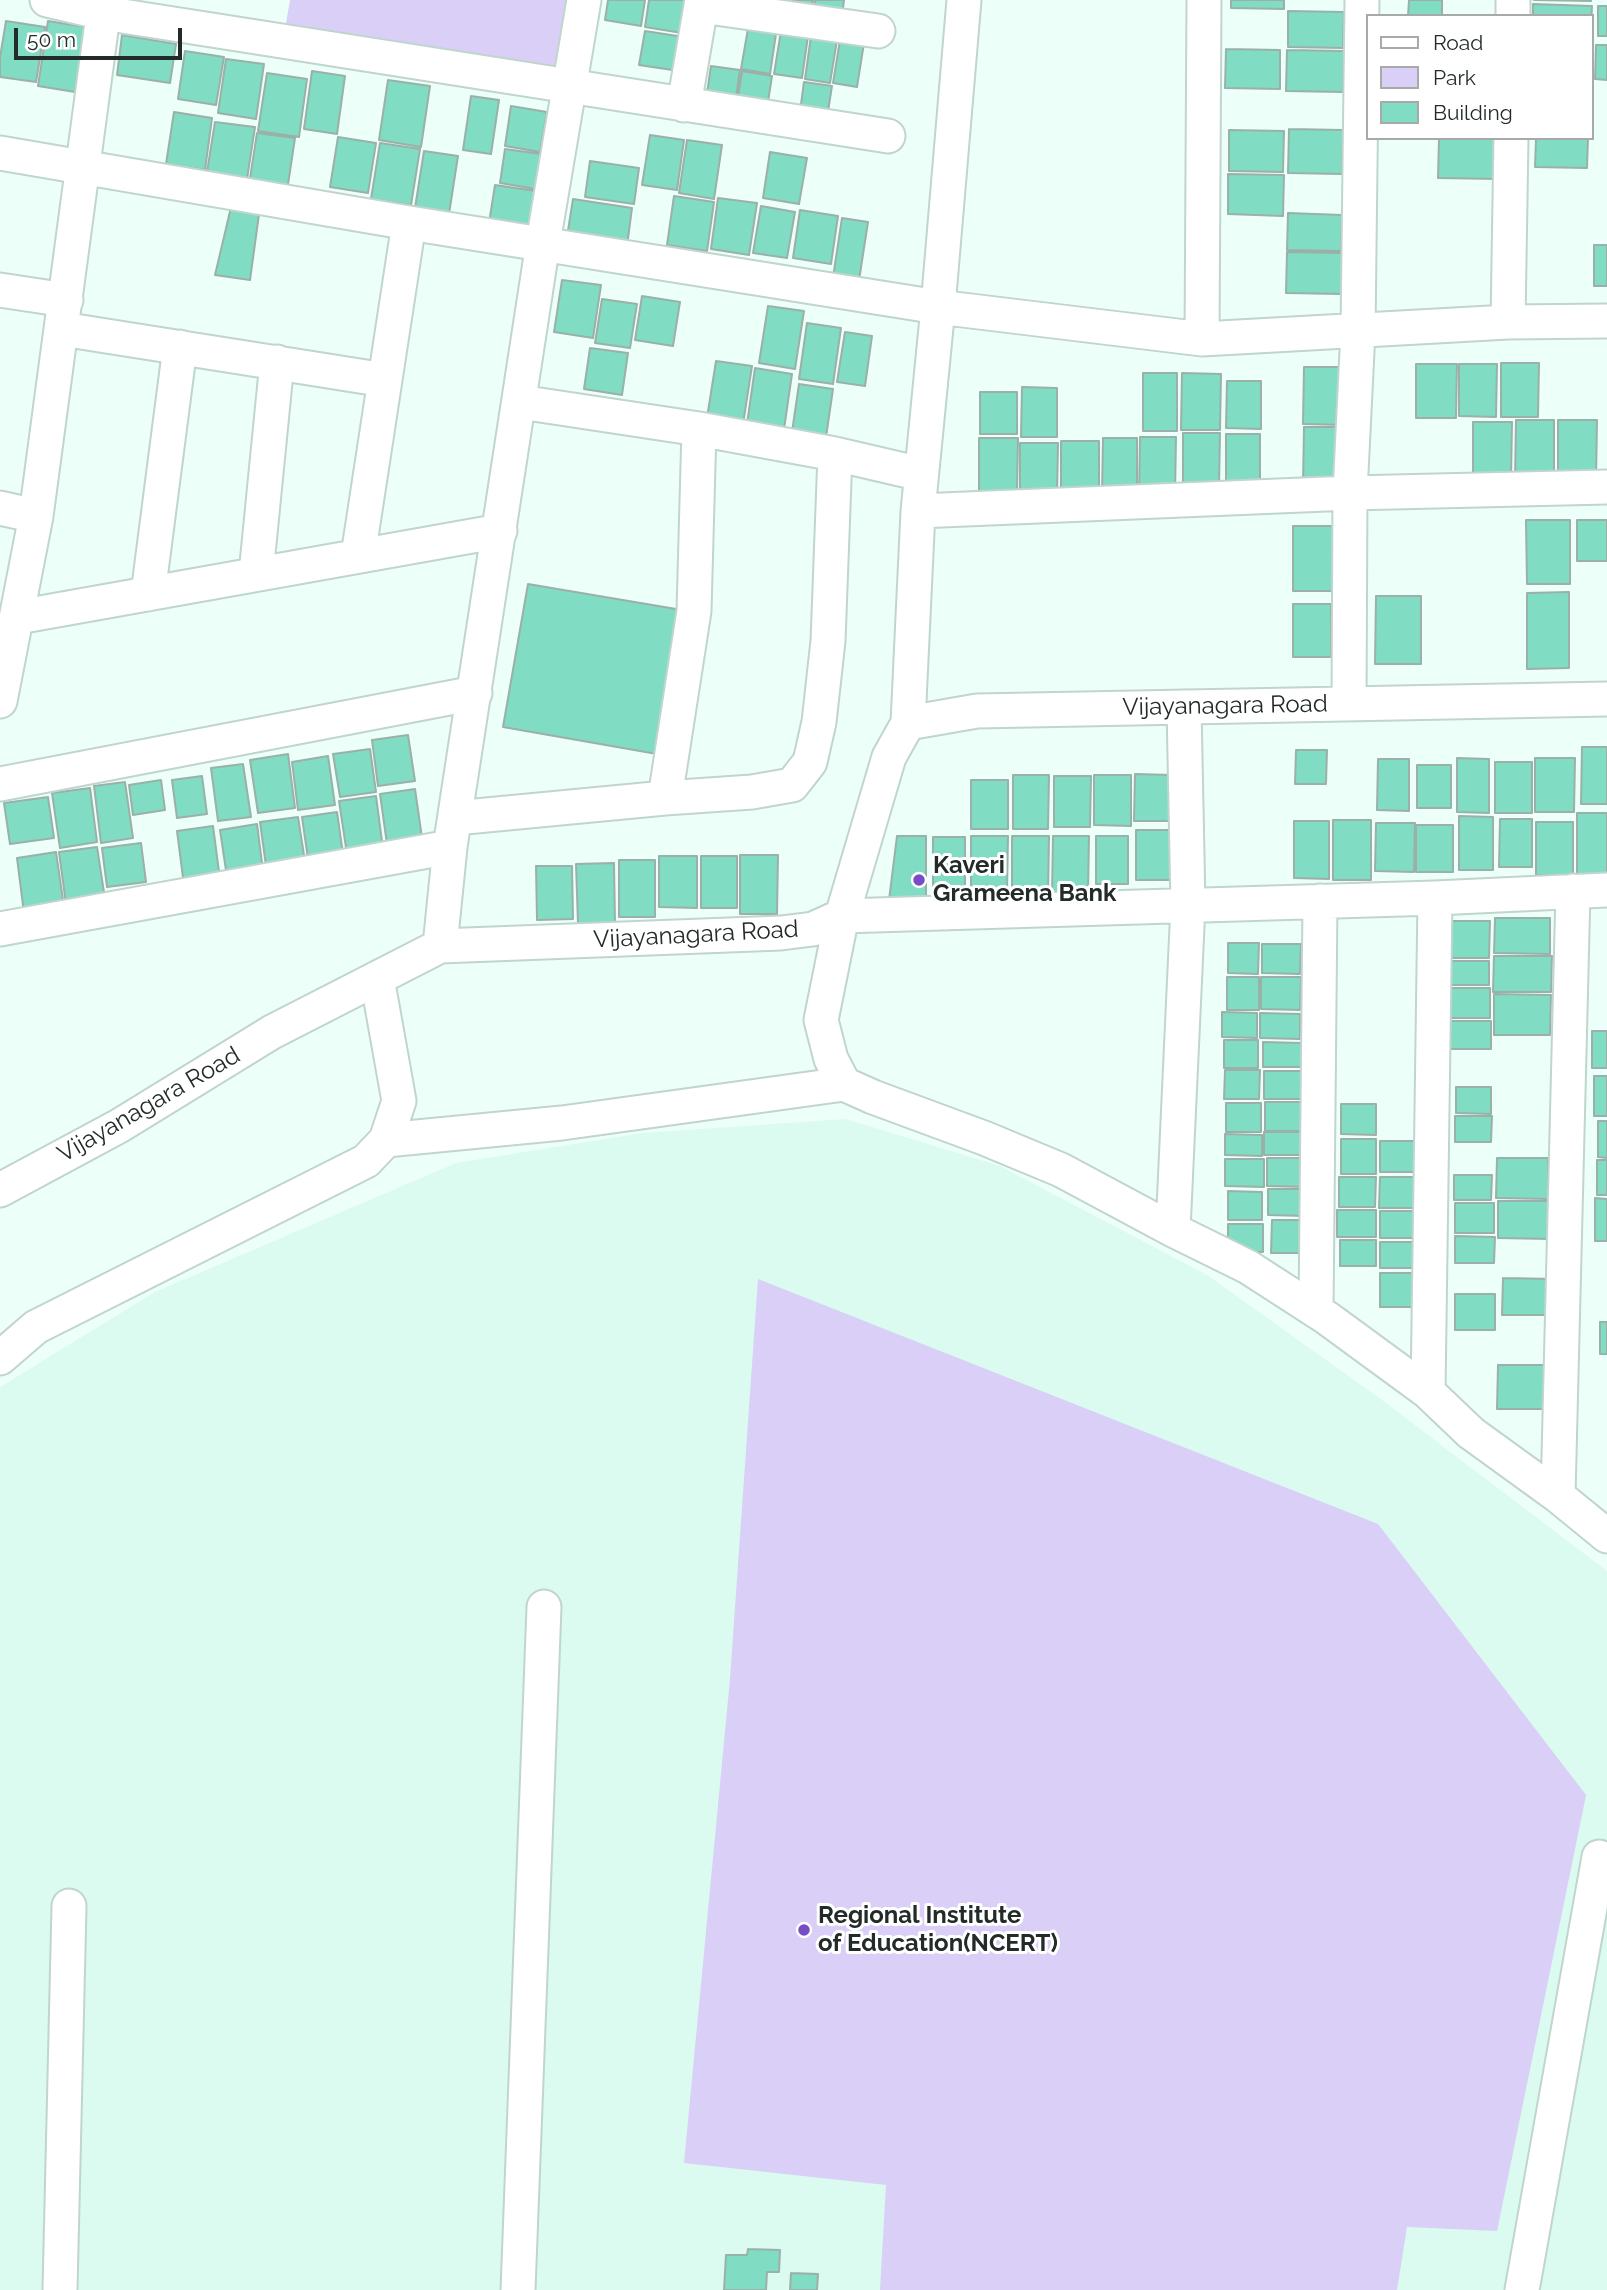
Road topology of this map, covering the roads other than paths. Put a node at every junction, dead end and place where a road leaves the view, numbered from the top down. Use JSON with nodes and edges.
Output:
{"nodes":[{"id":1,"x":47,"y":0,"type":"edge"},
{"id":2,"x":583,"y":0,"type":"edge"},
{"id":3,"x":964,"y":0,"type":"edge"},
{"id":4,"x":1204,"y":0,"type":"edge"},
{"id":5,"x":1362,"y":0,"type":"edge"},
{"id":6,"x":702,"y":3,"type":"edge"},
{"id":7,"x":104,"y":6,"type":"edge"},
{"id":8,"x":197,"y":14,"type":"edge"},
{"id":9,"x":878,"y":31,"type":"dead end"},
{"id":10,"x":570,"y":87,"type":"junction"},
{"id":11,"x":684,"y":105,"type":"junction"},
{"id":12,"x":888,"y":136,"type":"dead end"},
{"id":13,"x":1511,"y":140,"type":"edge"},
{"id":14,"x":0,"y":153,"type":"edge"},
{"id":15,"x":84,"y":167,"type":"junction"},
{"id":16,"x":409,"y":223,"type":"junction"},
{"id":17,"x":543,"y":243,"type":"junction"},
{"id":18,"x":0,"y":290,"type":"edge"},
{"id":19,"x":938,"y":307,"type":"junction"},
{"id":20,"x":64,"y":314,"type":"junction"},
{"id":21,"x":1607,"y":321,"type":"edge"},
{"id":22,"x":1508,"y":322,"type":"junction"},
{"id":23,"x":1358,"y":331,"type":"junction"},
{"id":24,"x":1202,"y":339,"type":"junction"},
{"id":25,"x":180,"y":347,"type":"junction"},
{"id":26,"x":277,"y":362,"type":"junction"},
{"id":27,"x":385,"y":380,"type":"junction"},
{"id":28,"x":520,"y":402,"type":"junction"},
{"id":29,"x":699,"y":429,"type":"junction"},
{"id":30,"x":835,"y":454,"type":"junction"},
{"id":31,"x":921,"y":474,"type":"junction"},
{"id":32,"x":1607,"y":487,"type":"edge"},
{"id":33,"x":1350,"y":492,"type":"junction"},
{"id":34,"x":0,"y":508,"type":"edge"},
{"id":35,"x":918,"y":511,"type":"junction"},
{"id":36,"x":36,"y":516,"type":"junction"},
{"id":37,"x":500,"y":531,"type":"junction"},
{"id":38,"x":358,"y":556,"type":"junction"},
{"id":39,"x":256,"y":574,"type":"junction"},
{"id":40,"x":148,"y":594,"type":"junction"},
{"id":41,"x":18,"y":617,"type":"junction"},
{"id":42,"x":475,"y":693,"type":"junction"},
{"id":43,"x":1607,"y":699,"type":"edge"},
{"id":44,"x":0,"y":701,"type":"edge"},
{"id":45,"x":1349,"y":704,"type":"junction"},
{"id":46,"x":1184,"y":707,"type":"junction"},
{"id":47,"x":908,"y":723,"type":"junction"},
{"id":48,"x":0,"y":784,"type":"edge"},
{"id":49,"x":665,"y":798,"type":"junction"},
{"id":50,"x":452,"y":833,"type":"junction"},
{"id":51,"x":1607,"y":890,"type":"edge"},
{"id":52,"x":1573,"y":891,"type":"junction"},
{"id":53,"x":1435,"y":898,"type":"junction"},
{"id":54,"x":1321,"y":901,"type":"junction"},
{"id":55,"x":1188,"y":905,"type":"junction"},
{"id":56,"x":842,"y":916,"type":"junction"},
{"id":57,"x":0,"y":929,"type":"edge"},
{"id":58,"x":440,"y":946,"type":"junction"},
{"id":59,"x":377,"y":978,"type":"junction"},
{"id":60,"x":844,"y":1084,"type":"junction"},
{"id":61,"x":386,"y":1140,"type":"junction"},
{"id":62,"x":0,"y":1190,"type":"edge"},
{"id":63,"x":1172,"y":1230,"type":"junction"},
{"id":64,"x":1316,"y":1311,"type":"junction"},
{"id":65,"x":0,"y":1358,"type":"edge"},
{"id":66,"x":1428,"y":1392,"type":"junction"},
{"id":67,"x":1558,"y":1496,"type":"junction"},
{"id":68,"x":1607,"y":1536,"type":"edge"},
{"id":69,"x":544,"y":1608,"type":"dead end"},
{"id":70,"x":1599,"y":1857,"type":"dead end"},
{"id":71,"x":69,"y":1906,"type":"dead end"},
{"id":72,"x":61,"y":2290,"type":"edge"},
{"id":73,"x":518,"y":2290,"type":"edge"},
{"id":74,"x":1522,"y":2290,"type":"edge"}],
"edges":[{"from":1,"to":7,"type":"street"},
{"from":2,"to":10,"type":"street"},
{"from":3,"to":19,"type":"street"},
{"from":4,"to":24,"type":"street"},
{"from":5,"to":23,"type":"street"},
{"from":6,"to":9,"type":"street"},
{"from":6,"to":11,"type":"street"},
{"from":7,"to":8,"type":"street"},
{"from":7,"to":15,"type":"street"},
{"from":8,"to":10,"type":"street"},
{"from":10,"to":11,"type":"street"},
{"from":10,"to":17,"type":"street"},
{"from":11,"to":12,"type":"street"},
{"from":13,"to":22,"type":"street"},
{"from":14,"to":15,"type":"street"},
{"from":15,"to":16,"type":"street"},
{"from":15,"to":20,"type":"street"},
{"from":16,"to":17,"type":"street"},
{"from":16,"to":27,"type":"street"},
{"from":17,"to":19,"type":"street"},
{"from":17,"to":28,"type":"street"},
{"from":18,"to":20,"type":"street"},
{"from":19,"to":24,"type":"street"},
{"from":19,"to":31,"type":"street"},
{"from":20,"to":25,"type":"street"},
{"from":20,"to":36,"type":"street"},
{"from":21,"to":22,"type":"street"},
{"from":22,"to":23,"type":"street"},
{"from":23,"to":24,"type":"street"},
{"from":23,"to":33,"type":"street"},
{"from":25,"to":26,"type":"street"},
{"from":25,"to":40,"type":"street"},
{"from":26,"to":27,"type":"street"},
{"from":26,"to":39,"type":"street"},
{"from":27,"to":38,"type":"street"},
{"from":28,"to":29,"type":"street"},
{"from":28,"to":37,"type":"street"},
{"from":29,"to":30,"type":"street"},
{"from":29,"to":49,"type":"street"},
{"from":30,"to":31,"type":"street"},
{"from":30,"to":49,"type":"street"},
{"from":31,"to":35,"type":"street"},
{"from":32,"to":33,"type":"street"},
{"from":33,"to":35,"type":"street"},
{"from":33,"to":45,"type":"street"},
{"from":34,"to":36,"type":"street"},
{"from":35,"to":47,"type":"street"},
{"from":36,"to":41,"type":"street"},
{"from":37,"to":38,"type":"street"},
{"from":37,"to":42,"type":"street"},
{"from":38,"to":39,"type":"street"},
{"from":39,"to":40,"type":"street"},
{"from":40,"to":41,"type":"street"},
{"from":41,"to":44,"type":"street"},
{"from":42,"to":48,"type":"street"},
{"from":42,"to":50,"type":"street"},
{"from":43,"to":45,"type":"street","name":"Vijayanagara Road"},
{"from":45,"to":46,"type":"street","name":"Vijayanagara Road"},
{"from":46,"to":47,"type":"street","name":"Vijayanagara Road"},
{"from":46,"to":55,"type":"street"},
{"from":47,"to":56,"type":"street"},
{"from":49,"to":50,"type":"street"},
{"from":50,"to":57,"type":"street"},
{"from":50,"to":58,"type":"street"},
{"from":51,"to":52,"type":"street"},
{"from":52,"to":53,"type":"street"},
{"from":52,"to":67,"type":"street"},
{"from":53,"to":54,"type":"street"},
{"from":53,"to":66,"type":"street"},
{"from":54,"to":55,"type":"street"},
{"from":54,"to":64,"type":"street"},
{"from":55,"to":56,"type":"street"},
{"from":55,"to":63,"type":"street"},
{"from":56,"to":58,"type":"street","name":"Vijayanagara Road"},
{"from":56,"to":60,"type":"street"},
{"from":58,"to":59,"type":"street","name":"Vijayanagara Road"},
{"from":59,"to":61,"type":"street"},
{"from":59,"to":62,"type":"street","name":"Vijayanagara Road"},
{"from":60,"to":61,"type":"street"},
{"from":60,"to":63,"type":"street"},
{"from":61,"to":65,"type":"street"},
{"from":63,"to":64,"type":"street"},
{"from":64,"to":66,"type":"street"},
{"from":66,"to":67,"type":"street"},
{"from":67,"to":68,"type":"street"},
{"from":69,"to":73,"type":"street"},
{"from":70,"to":74,"type":"street"},
{"from":71,"to":72,"type":"street"}]}
